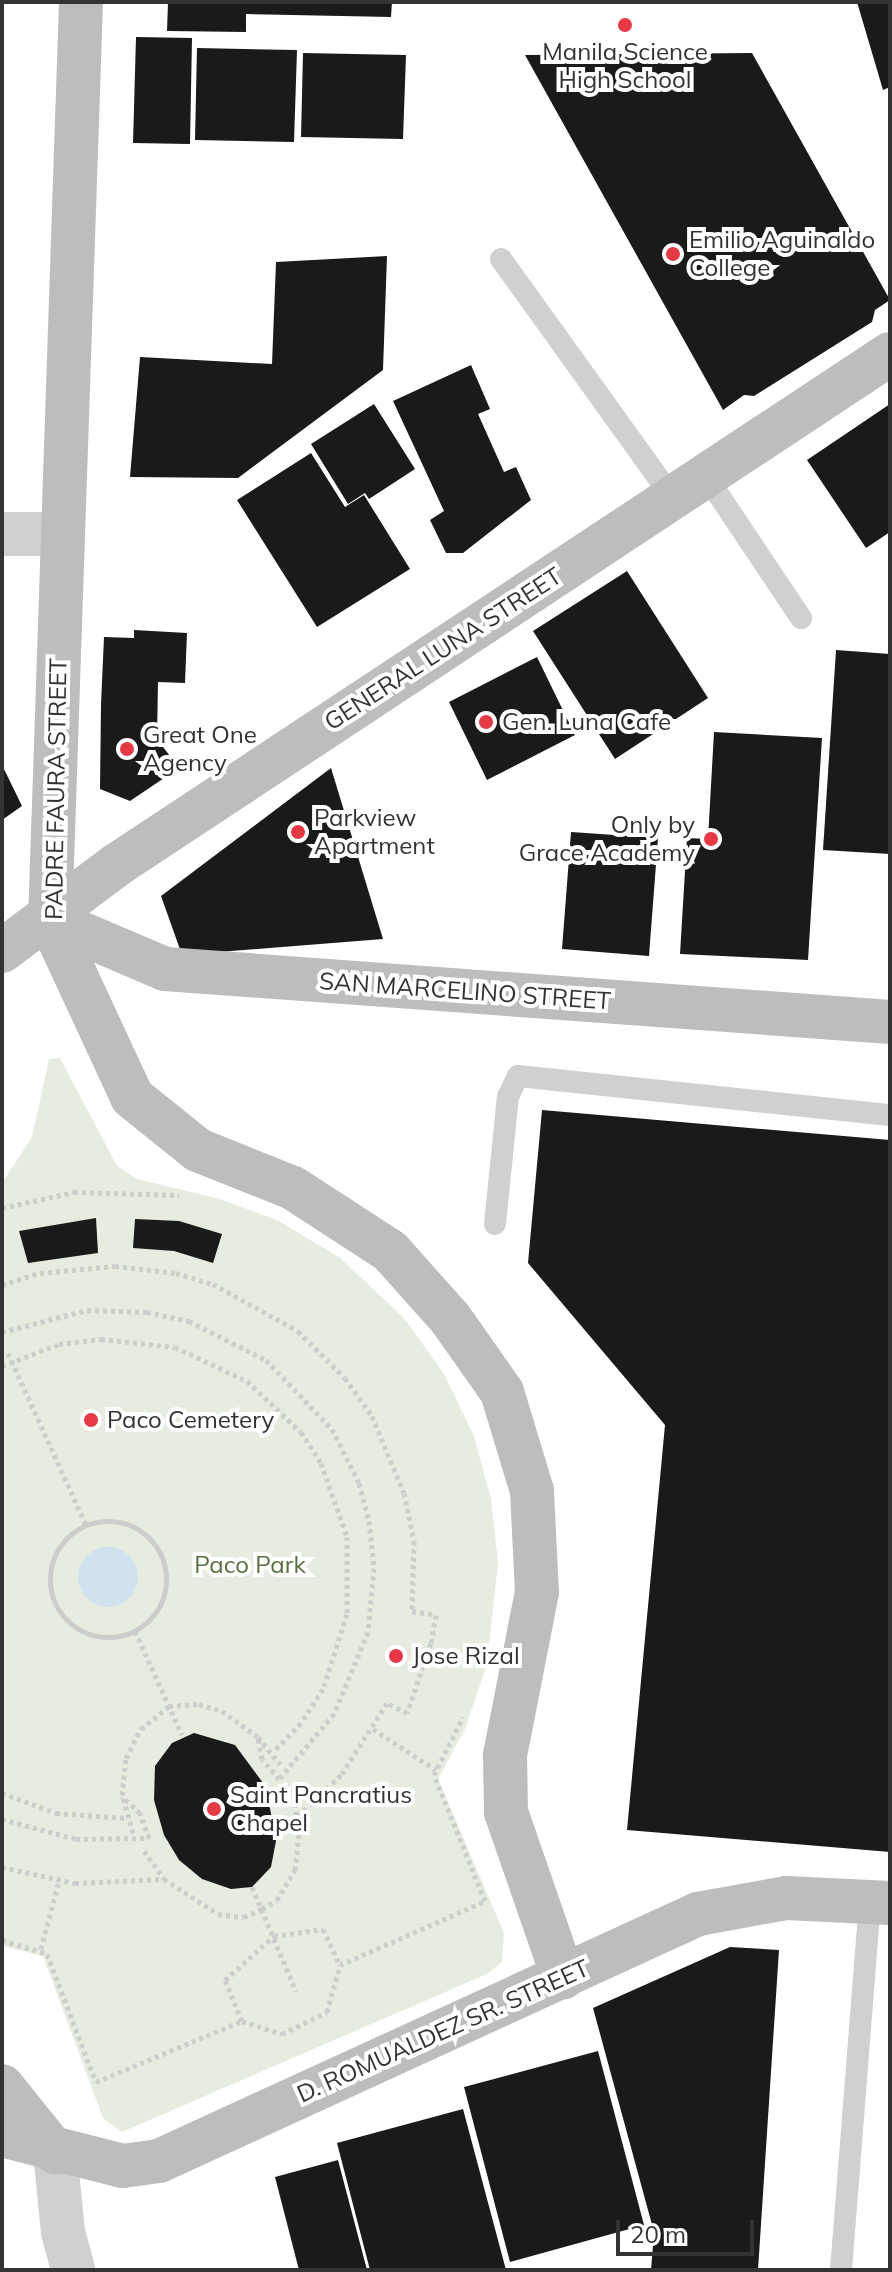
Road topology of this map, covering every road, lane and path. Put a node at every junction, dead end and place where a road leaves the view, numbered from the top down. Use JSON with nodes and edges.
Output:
{"nodes":[{"id":1,"x":81,"y":2,"type":"edge"},
{"id":2,"x":501,"y":259,"type":"dead end"},
{"id":3,"x":890,"y":354,"type":"edge"},
{"id":4,"x":690,"y":487,"type":"junction"},
{"id":5,"x":2,"y":534,"type":"edge"},
{"id":6,"x":59,"y":534,"type":"junction"},
{"id":7,"x":801,"y":618,"type":"dead end"},
{"id":8,"x":50,"y":920,"type":"junction"},
{"id":9,"x":2,"y":951,"type":"edge"},
{"id":10,"x":890,"y":1022,"type":"edge"},
{"id":11,"x":890,"y":1115,"type":"edge"},
{"id":12,"x":185,"y":1196,"type":"dead end"},
{"id":13,"x":2,"y":1208,"type":"edge"},
{"id":14,"x":495,"y":1224,"type":"dead end"},
{"id":15,"x":2,"y":1285,"type":"edge"},
{"id":16,"x":2,"y":1332,"type":"edge"},
{"id":17,"x":8,"y":1353,"type":"dead end"},
{"id":18,"x":11,"y":1361,"type":"junction"},
{"id":19,"x":2,"y":1366,"type":"edge"},
{"id":20,"x":86,"y":1525,"type":"junction"},
{"id":21,"x":135,"y":1631,"type":"junction"},
{"id":22,"x":468,"y":1705,"type":"dead end"},
{"id":23,"x":169,"y":1706,"type":"junction"},
{"id":24,"x":373,"y":1729,"type":"junction"},
{"id":25,"x":182,"y":1735,"type":"dead end"},
{"id":26,"x":258,"y":1737,"type":"junction"},
{"id":27,"x":273,"y":1752,"type":"junction"},
{"id":28,"x":280,"y":1764,"type":"dead end"},
{"id":29,"x":436,"y":1770,"type":"junction"},
{"id":30,"x":291,"y":1784,"type":"dead end"},
{"id":31,"x":2,"y":1793,"type":"edge"},
{"id":32,"x":122,"y":1795,"type":"junction"},
{"id":33,"x":298,"y":1816,"type":"junction"},
{"id":34,"x":126,"y":1818,"type":"junction"},
{"id":35,"x":2,"y":1819,"type":"edge"},
{"id":36,"x":133,"y":1833,"type":"dead end"},
{"id":37,"x":144,"y":1851,"type":"dead end"},
{"id":38,"x":2,"y":1867,"type":"edge"},
{"id":39,"x":164,"y":1879,"type":"junction"},
{"id":40,"x":59,"y":1881,"type":"junction"},
{"id":41,"x":252,"y":1887,"type":"dead end"},
{"id":42,"x":880,"y":1903,"type":"edge"},
{"id":43,"x":262,"y":1909,"type":"junction"},
{"id":44,"x":274,"y":1936,"type":"junction"},
{"id":45,"x":2,"y":1940,"type":"edge"},
{"id":46,"x":41,"y":1949,"type":"junction"},
{"id":47,"x":340,"y":1965,"type":"junction"},
{"id":48,"x":563,"y":1977,"type":"junction"},
{"id":49,"x":296,"y":1991,"type":"dead end"},
{"id":50,"x":242,"y":2021,"type":"junction"},
{"id":51,"x":2,"y":2086,"type":"edge"},
{"id":52,"x":2,"y":2135,"type":"edge"},
{"id":53,"x":55,"y":2152,"type":"junction"},
{"id":54,"x":73,"y":2270,"type":"edge"},
{"id":55,"x":841,"y":2270,"type":"edge"}],
"edges":[{"from":1,"to":6,"type":"main road","name":"PADRE FAURA STREET"},
{"from":2,"to":4,"type":"lane"},
{"from":3,"to":4,"type":"main road","name":"GENERAL LUNA STREET"},
{"from":4,"to":7,"type":"lane"},
{"from":4,"to":8,"type":"main road","name":"GENERAL LUNA STREET"},
{"from":5,"to":6,"type":"street"},
{"from":6,"to":8,"type":"main road","name":"PADRE FAURA STREET"},
{"from":8,"to":9,"type":"main road","name":"GENERAL LUNA STREET"},
{"from":8,"to":10,"type":"main road","name":"SAN MARCELINO STREET"},
{"from":8,"to":48,"type":"main road","name":"PADRE FAURA STREET"},
{"from":11,"to":14,"type":"lane"},
{"from":12,"to":13,"type":"path"},
{"from":15,"to":24,"type":"path"},
{"from":16,"to":26,"type":"path"},
{"from":17,"to":18,"type":"path"},
{"from":18,"to":19,"type":"path"},
{"from":18,"to":20,"type":"path"},
{"from":18,"to":27,"type":"path"},
{"from":20,"to":21,"type":"path"},
{"from":20,"to":21,"type":"path"},
{"from":21,"to":23,"type":"path"},
{"from":22,"to":29,"type":"path"},
{"from":23,"to":25,"type":"path"},
{"from":23,"to":26,"type":"path"},
{"from":23,"to":32,"type":"path"},
{"from":24,"to":29,"type":"path"},
{"from":24,"to":33,"type":"path"},
{"from":26,"to":27,"type":"path"},
{"from":27,"to":28,"type":"path"},
{"from":29,"to":47,"type":"path"},
{"from":30,"to":33,"type":"path"},
{"from":31,"to":34,"type":"path"},
{"from":32,"to":34,"type":"path"},
{"from":32,"to":35,"type":"path"},
{"from":33,"to":43,"type":"path"},
{"from":34,"to":36,"type":"path"},
{"from":37,"to":39,"type":"path"},
{"from":38,"to":40,"type":"path"},
{"from":39,"to":40,"type":"path"},
{"from":39,"to":43,"type":"path"},
{"from":40,"to":46,"type":"path"},
{"from":41,"to":43,"type":"path"},
{"from":42,"to":48,"type":"main road","name":"D. ROMUALDEZ SR. STREET"},
{"from":42,"to":55,"type":"lane"},
{"from":43,"to":44,"type":"path"},
{"from":44,"to":47,"type":"path"},
{"from":44,"to":49,"type":"path"},
{"from":44,"to":50,"type":"path"},
{"from":45,"to":46,"type":"path"},
{"from":46,"to":50,"type":"path"},
{"from":47,"to":50,"type":"path"},
{"from":48,"to":53,"type":"main road","name":"D. ROMUALDEZ SR. STREET"},
{"from":51,"to":53,"type":"main road"},
{"from":52,"to":53,"type":"main road","name":"D. ROMUALDEZ SR. STREET"},
{"from":53,"to":54,"type":"street"}]}
